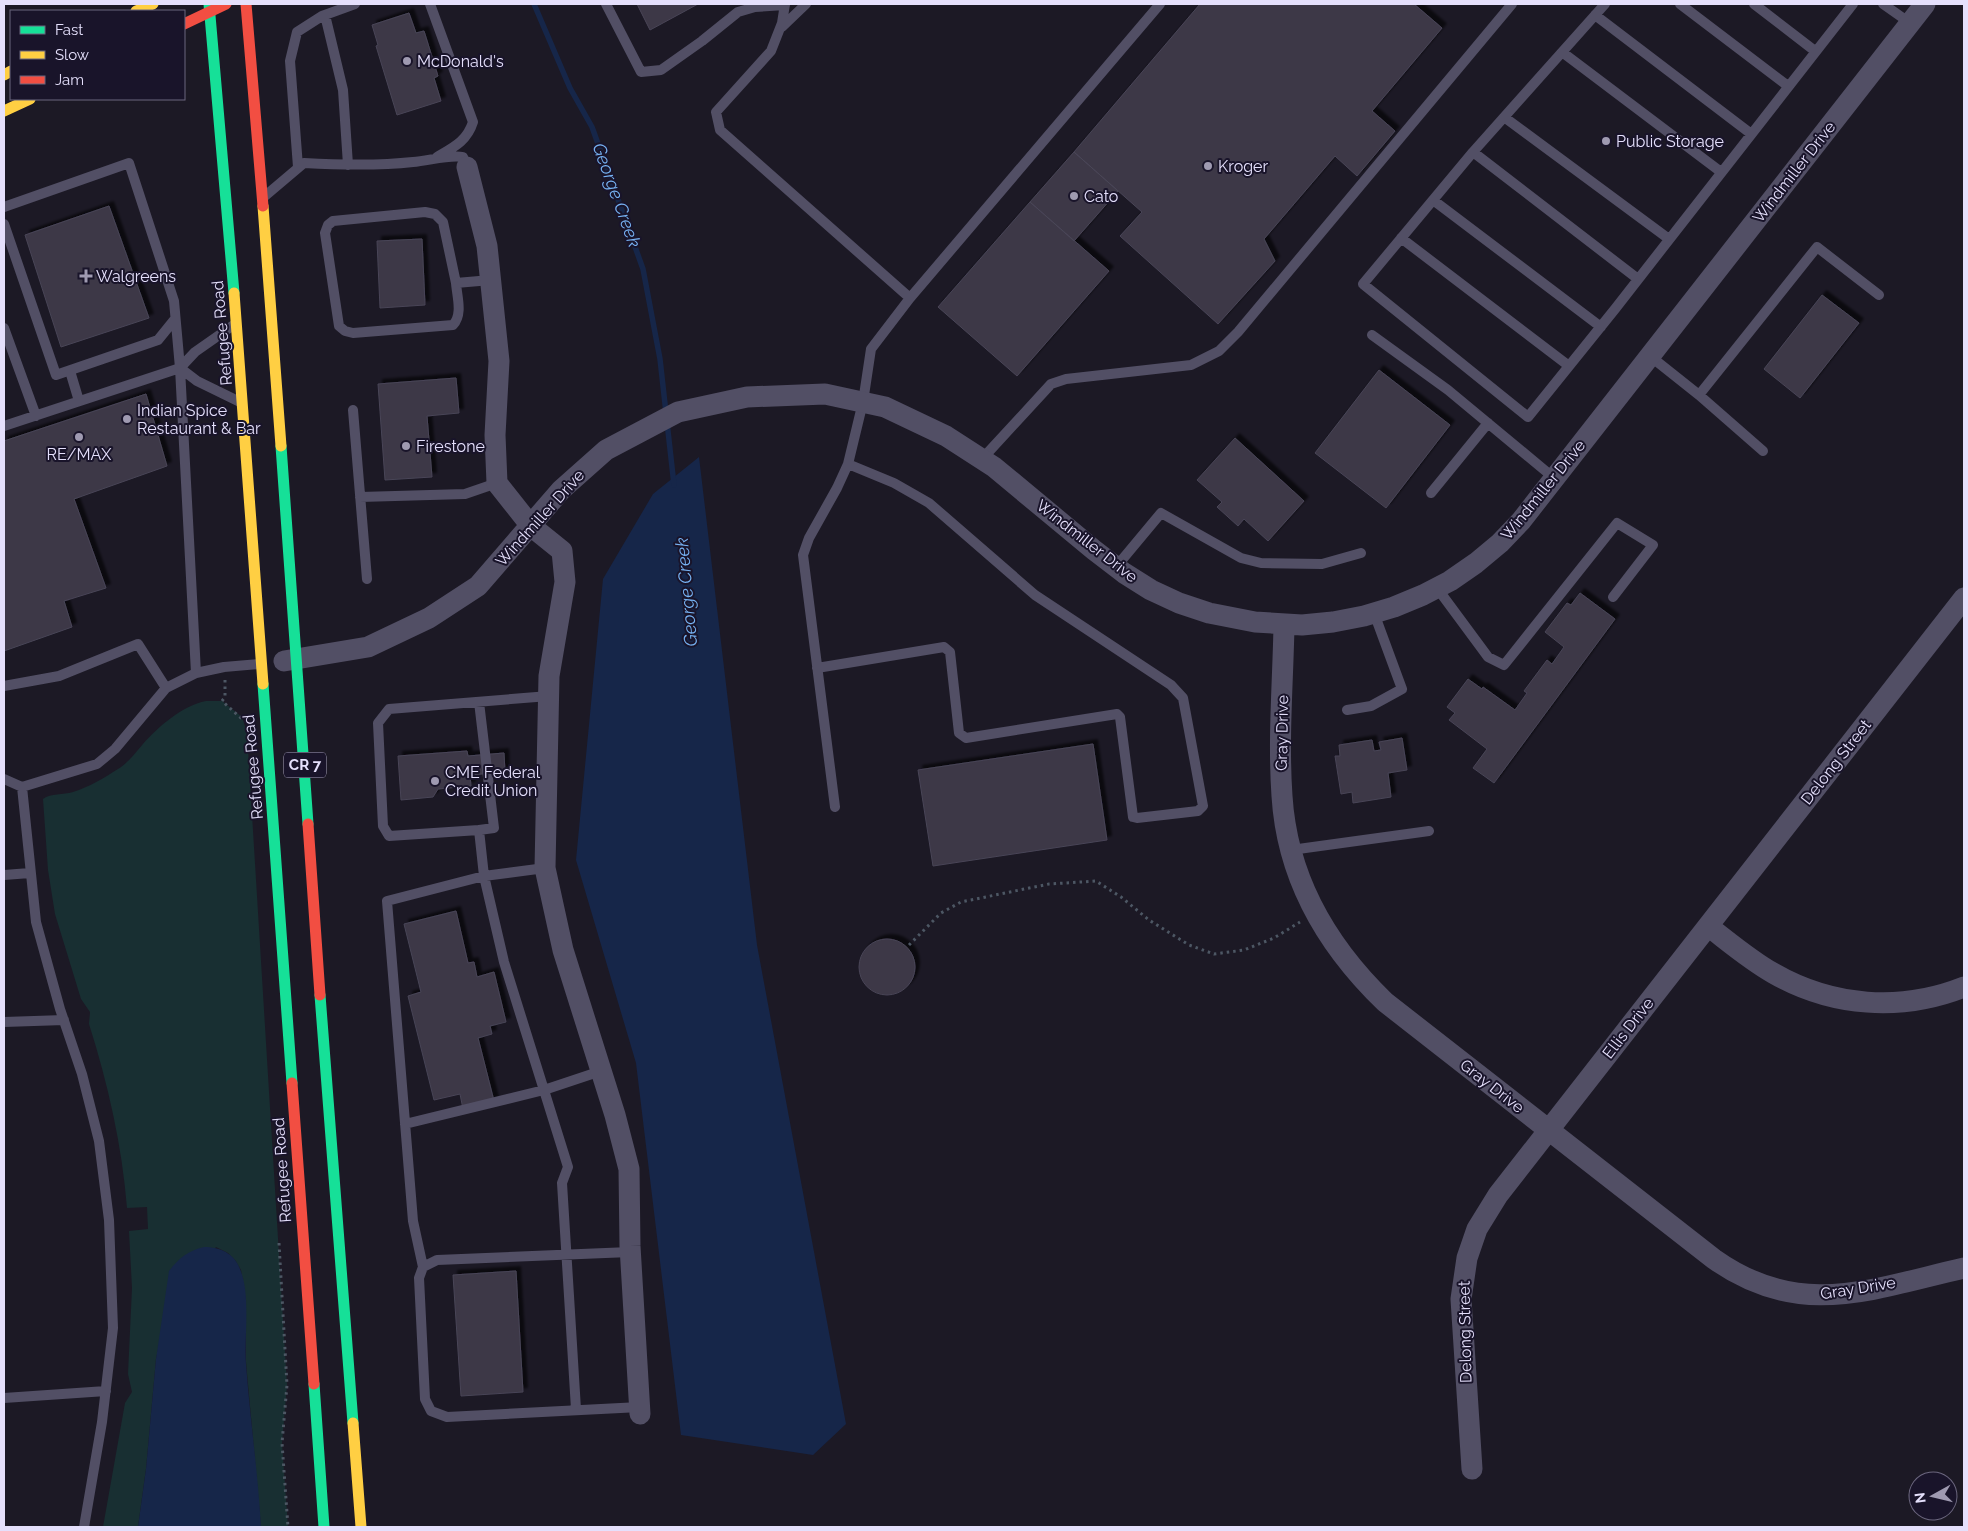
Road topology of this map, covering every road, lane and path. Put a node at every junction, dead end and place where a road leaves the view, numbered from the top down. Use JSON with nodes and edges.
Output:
{"nodes":[{"id":1,"x":153,"y":4,"type":"edge"},
{"id":2,"x":246,"y":4,"type":"edge"},
{"id":3,"x":355,"y":4,"type":"edge"},
{"id":4,"x":430,"y":4,"type":"edge"},
{"id":5,"x":606,"y":4,"type":"edge"},
{"id":6,"x":785,"y":4,"type":"edge"},
{"id":7,"x":806,"y":4,"type":"edge"},
{"id":8,"x":1160,"y":4,"type":"edge"},
{"id":9,"x":1512,"y":4,"type":"edge"},
{"id":10,"x":1605,"y":4,"type":"edge"},
{"id":11,"x":1680,"y":4,"type":"edge"},
{"id":12,"x":1754,"y":4,"type":"edge"},
{"id":13,"x":1853,"y":4,"type":"edge"},
{"id":14,"x":1884,"y":4,"type":"edge"},
{"id":15,"x":1925,"y":4,"type":"edge"},
{"id":16,"x":227,"y":7,"type":"edge"},
{"id":17,"x":209,"y":8,"type":"edge"},
{"id":18,"x":737,"y":8,"type":"edge"},
{"id":19,"x":138,"y":10,"type":"edge"},
{"id":20,"x":325,"y":15,"type":"junction"},
{"id":21,"x":1595,"y":15,"type":"junction"},
{"id":22,"x":185,"y":23,"type":"edge"},
{"id":23,"x":1910,"y":23,"type":"junction"},
{"id":24,"x":780,"y":29,"type":"junction"},
{"id":25,"x":1815,"y":50,"type":"junction"},
{"id":26,"x":1562,"y":52,"type":"junction"},
{"id":27,"x":1788,"y":86,"type":"junction"},
{"id":28,"x":28,"y":100,"type":"edge"},
{"id":29,"x":4,"y":112,"type":"edge"},
{"id":30,"x":1504,"y":117,"type":"junction"},
{"id":31,"x":1750,"y":133,"type":"junction"},
{"id":32,"x":1473,"y":152,"type":"junction"},
{"id":33,"x":432,"y":160,"type":"junction"},
{"id":34,"x":348,"y":165,"type":"junction"},
{"id":35,"x":298,"y":167,"type":"junction"},
{"id":36,"x":467,"y":167,"type":"joint"},
{"id":37,"x":1721,"y":172,"type":"junction"},
{"id":38,"x":262,"y":198,"type":"junction"},
{"id":39,"x":1433,"y":200,"type":"junction"},
{"id":40,"x":4,"y":207,"type":"edge"},
{"id":41,"x":4,"y":224,"type":"edge"},
{"id":42,"x":1401,"y":238,"type":"junction"},
{"id":43,"x":1669,"y":239,"type":"junction"},
{"id":44,"x":1638,"y":279,"type":"junction"},
{"id":45,"x":491,"y":280,"type":"junction"},
{"id":46,"x":456,"y":283,"type":"junction"},
{"id":47,"x":1879,"y":295,"type":"dead end"},
{"id":48,"x":910,"y":298,"type":"junction"},
{"id":49,"x":175,"y":319,"type":"junction"},
{"id":50,"x":261,"y":321,"type":"dead end"},
{"id":51,"x":237,"y":322,"type":"junction"},
{"id":52,"x":1601,"y":327,"type":"junction"},
{"id":53,"x":4,"y":328,"type":"edge"},
{"id":54,"x":1372,"y":335,"type":"dead end"},
{"id":55,"x":273,"y":337,"type":"junction"},
{"id":56,"x":1650,"y":356,"type":"junction"},
{"id":57,"x":1569,"y":366,"type":"junction"},
{"id":58,"x":180,"y":368,"type":"junction"},
{"id":59,"x":70,"y":371,"type":"junction"},
{"id":60,"x":1699,"y":395,"type":"junction"},
{"id":61,"x":79,"y":402,"type":"junction"},
{"id":62,"x":862,"y":402,"type":"junction"},
{"id":63,"x":244,"y":404,"type":"junction"},
{"id":64,"x":353,"y":410,"type":"dead end"},
{"id":65,"x":36,"y":416,"type":"junction"},
{"id":66,"x":1488,"y":424,"type":"junction"},
{"id":67,"x":4,"y":426,"type":"edge"},
{"id":68,"x":1764,"y":451,"type":"dead end"},
{"id":69,"x":982,"y":459,"type":"junction"},
{"id":70,"x":848,"y":464,"type":"junction"},
{"id":71,"x":1554,"y":478,"type":"junction"},
{"id":72,"x":497,"y":483,"type":"junction"},
{"id":73,"x":1431,"y":493,"type":"dead end"},
{"id":74,"x":360,"y":498,"type":"junction"},
{"id":75,"x":531,"y":526,"type":"junction"},
{"id":76,"x":1361,"y":553,"type":"dead end"},
{"id":77,"x":1116,"y":567,"type":"junction"},
{"id":78,"x":367,"y":579,"type":"dead end"},
{"id":79,"x":1437,"y":588,"type":"junction"},
{"id":80,"x":1612,"y":598,"type":"dead end"},
{"id":81,"x":1964,"y":598,"type":"edge"},
{"id":82,"x":1374,"y":613,"type":"junction"},
{"id":83,"x":1284,"y":625,"type":"junction"},
{"id":84,"x":277,"y":662,"type":"junction"},
{"id":85,"x":224,"y":667,"type":"junction"},
{"id":86,"x":818,"y":668,"type":"junction"},
{"id":87,"x":196,"y":673,"type":"junction"},
{"id":88,"x":4,"y":686,"type":"edge"},
{"id":89,"x":166,"y":688,"type":"junction"},
{"id":90,"x":549,"y":696,"type":"junction"},
{"id":91,"x":478,"y":702,"type":"junction"},
{"id":92,"x":1347,"y":710,"type":"dead end"},
{"id":93,"x":244,"y":725,"type":"dead end"},
{"id":94,"x":4,"y":779,"type":"edge"},
{"id":95,"x":22,"y":787,"type":"junction"},
{"id":96,"x":835,"y":807,"type":"dead end"},
{"id":97,"x":479,"y":830,"type":"junction"},
{"id":98,"x":1429,"y":831,"type":"dead end"},
{"id":99,"x":1291,"y":850,"type":"junction"},
{"id":100,"x":545,"y":868,"type":"junction"},
{"id":101,"x":30,"y":873,"type":"junction"},
{"id":102,"x":4,"y":875,"type":"edge"},
{"id":103,"x":484,"y":876,"type":"junction"},
{"id":104,"x":1316,"y":912,"type":"junction"},
{"id":105,"x":1708,"y":926,"type":"junction"},
{"id":106,"x":909,"y":945,"type":"dead end"},
{"id":107,"x":1964,"y":987,"type":"edge"},
{"id":108,"x":64,"y":1020,"type":"junction"},
{"id":109,"x":4,"y":1022,"type":"edge"},
{"id":110,"x":601,"y":1070,"type":"junction"},
{"id":111,"x":544,"y":1090,"type":"junction"},
{"id":112,"x":404,"y":1124,"type":"junction"},
{"id":113,"x":1549,"y":1130,"type":"junction"},
{"id":114,"x":278,"y":1238,"type":"dead end"},
{"id":115,"x":630,"y":1252,"type":"junction"},
{"id":116,"x":567,"y":1255,"type":"junction"},
{"id":117,"x":423,"y":1267,"type":"junction"},
{"id":118,"x":1964,"y":1268,"type":"edge"},
{"id":119,"x":106,"y":1391,"type":"junction"},
{"id":120,"x":4,"y":1398,"type":"edge"},
{"id":121,"x":576,"y":1409,"type":"junction"},
{"id":122,"x":640,"y":1411,"type":"joint"},
{"id":123,"x":1472,"y":1468,"type":"dead end"},
{"id":124,"x":84,"y":1527,"type":"edge"},
{"id":125,"x":288,"y":1527,"type":"edge"},
{"id":126,"x":324,"y":1527,"type":"edge"},
{"id":127,"x":361,"y":1527,"type":"edge"}],
"edges":[{"from":1,"to":19,"type":"main road"},
{"from":2,"to":38,"type":"main road","name":"Refugee Road","number":"CR 7"},
{"from":3,"to":20,"type":"lane"},
{"from":4,"to":33,"type":"lane"},
{"from":5,"to":18,"type":"lane"},
{"from":6,"to":18,"type":"lane"},
{"from":6,"to":24,"type":"lane"},
{"from":7,"to":24,"type":"lane"},
{"from":8,"to":48,"type":"lane"},
{"from":9,"to":69,"type":"lane"},
{"from":10,"to":21,"type":"lane"},
{"from":11,"to":27,"type":"lane"},
{"from":12,"to":25,"type":"lane"},
{"from":13,"to":25,"type":"lane"},
{"from":14,"to":23,"type":"lane"},
{"from":15,"to":23,"type":"street","name":"Windmiller Drive"},
{"from":16,"to":17,"type":"main road"},
{"from":17,"to":22,"type":"main road"},
{"from":17,"to":51,"type":"main road","name":"Refugee Road","number":"CR 7"},
{"from":20,"to":34,"type":"lane"},
{"from":20,"to":35,"type":"lane"},
{"from":21,"to":26,"type":"lane"},
{"from":21,"to":31,"type":"lane"},
{"from":23,"to":56,"type":"street","name":"Windmiller Drive"},
{"from":24,"to":48,"type":"lane"},
{"from":25,"to":27,"type":"lane"},
{"from":26,"to":30,"type":"lane"},
{"from":26,"to":37,"type":"lane"},
{"from":27,"to":31,"type":"lane"},
{"from":28,"to":29,"type":"main road"},
{"from":30,"to":32,"type":"lane"},
{"from":30,"to":43,"type":"lane"},
{"from":31,"to":37,"type":"lane"},
{"from":32,"to":39,"type":"lane"},
{"from":32,"to":44,"type":"lane"},
{"from":33,"to":34,"type":"lane"},
{"from":33,"to":36,"type":"lane"},
{"from":34,"to":35,"type":"lane"},
{"from":35,"to":38,"type":"lane"},
{"from":36,"to":45,"type":"street"},
{"from":37,"to":43,"type":"lane"},
{"from":38,"to":55,"type":"main road","name":"Refugee Road","number":"CR 7"},
{"from":39,"to":42,"type":"lane"},
{"from":39,"to":52,"type":"lane"},
{"from":40,"to":49,"type":"lane"},
{"from":41,"to":59,"type":"lane"},
{"from":42,"to":57,"type":"lane"},
{"from":42,"to":57,"type":"lane"},
{"from":43,"to":44,"type":"lane"},
{"from":44,"to":52,"type":"lane"},
{"from":45,"to":46,"type":"lane"},
{"from":45,"to":72,"type":"street"},
{"from":46,"to":46,"type":"lane"},
{"from":47,"to":60,"type":"lane"},
{"from":48,"to":62,"type":"lane"},
{"from":49,"to":58,"type":"lane"},
{"from":49,"to":59,"type":"lane"},
{"from":50,"to":55,"type":"main road"},
{"from":51,"to":58,"type":"lane"},
{"from":51,"to":63,"type":"main road","name":"Refugee Road","number":"CR 7"},
{"from":52,"to":57,"type":"lane"},
{"from":53,"to":65,"type":"lane"},
{"from":54,"to":66,"type":"lane"},
{"from":55,"to":84,"type":"main road","name":"Refugee Road","number":"CR 7"},
{"from":56,"to":60,"type":"lane"},
{"from":56,"to":71,"type":"street","name":"Windmiller Drive"},
{"from":58,"to":61,"type":"lane"},
{"from":58,"to":63,"type":"lane"},
{"from":58,"to":87,"type":"lane"},
{"from":59,"to":61,"type":"lane"},
{"from":60,"to":68,"type":"lane"},
{"from":61,"to":65,"type":"lane"},
{"from":62,"to":69,"type":"street","name":"Windmiller Drive"},
{"from":62,"to":70,"type":"lane"},
{"from":62,"to":75,"type":"street","name":"Windmiller Drive"},
{"from":63,"to":84,"type":"main road","name":"Refugee Road","number":"CR 7"},
{"from":64,"to":74,"type":"lane"},
{"from":65,"to":67,"type":"lane"},
{"from":66,"to":71,"type":"lane"},
{"from":66,"to":73,"type":"lane"},
{"from":69,"to":77,"type":"street","name":"Windmiller Drive"},
{"from":70,"to":86,"type":"lane"},
{"from":70,"to":86,"type":"lane"},
{"from":71,"to":79,"type":"street","name":"Windmiller Drive"},
{"from":72,"to":74,"type":"lane"},
{"from":72,"to":75,"type":"street"},
{"from":74,"to":78,"type":"lane"},
{"from":75,"to":84,"type":"street","name":"Windmiller Drive"},
{"from":75,"to":90,"type":"street"},
{"from":76,"to":77,"type":"lane"},
{"from":77,"to":83,"type":"street","name":"Windmiller Drive"},
{"from":79,"to":80,"type":"lane"},
{"from":79,"to":82,"type":"street","name":"Windmiller Drive"},
{"from":81,"to":105,"type":"street","name":"Delong Street"},
{"from":82,"to":83,"type":"street","name":"Windmiller Drive"},
{"from":82,"to":92,"type":"lane"},
{"from":83,"to":99,"type":"street","name":"Gray Drive"},
{"from":84,"to":85,"type":"lane"},
{"from":84,"to":126,"type":"main road","name":"Refugee Road","number":"CR 7"},
{"from":84,"to":127,"type":"main road","name":"Refugee Road","number":"CR 7"},
{"from":85,"to":87,"type":"lane"},
{"from":85,"to":93,"type":"path"},
{"from":86,"to":96,"type":"lane"},
{"from":87,"to":89,"type":"lane"},
{"from":88,"to":89,"type":"lane"},
{"from":89,"to":95,"type":"lane"},
{"from":90,"to":91,"type":"lane"},
{"from":90,"to":100,"type":"street"},
{"from":91,"to":97,"type":"lane"},
{"from":91,"to":97,"type":"lane"},
{"from":94,"to":95,"type":"lane"},
{"from":95,"to":101,"type":"lane"},
{"from":97,"to":103,"type":"lane"},
{"from":98,"to":99,"type":"lane"},
{"from":99,"to":104,"type":"street","name":"Gray Drive"},
{"from":100,"to":103,"type":"lane"},
{"from":100,"to":110,"type":"street"},
{"from":101,"to":102,"type":"lane"},
{"from":101,"to":108,"type":"lane"},
{"from":103,"to":111,"type":"lane"},
{"from":103,"to":112,"type":"lane"},
{"from":104,"to":106,"type":"path"},
{"from":104,"to":113,"type":"street","name":"Gray Drive"},
{"from":105,"to":107,"type":"street"},
{"from":105,"to":113,"type":"street","name":"Ellis Drive"},
{"from":108,"to":109,"type":"lane"},
{"from":108,"to":119,"type":"lane"},
{"from":110,"to":111,"type":"lane"},
{"from":110,"to":115,"type":"street"},
{"from":111,"to":112,"type":"lane"},
{"from":111,"to":116,"type":"lane"},
{"from":112,"to":117,"type":"lane"},
{"from":113,"to":118,"type":"street","name":"Gray Drive"},
{"from":113,"to":123,"type":"street","name":"Delong Street"},
{"from":114,"to":125,"type":"path"},
{"from":115,"to":116,"type":"lane"},
{"from":115,"to":122,"type":"street"},
{"from":116,"to":117,"type":"lane"},
{"from":116,"to":121,"type":"lane"},
{"from":117,"to":121,"type":"lane"},
{"from":119,"to":120,"type":"lane"},
{"from":119,"to":124,"type":"lane"},
{"from":121,"to":122,"type":"lane"}]}
